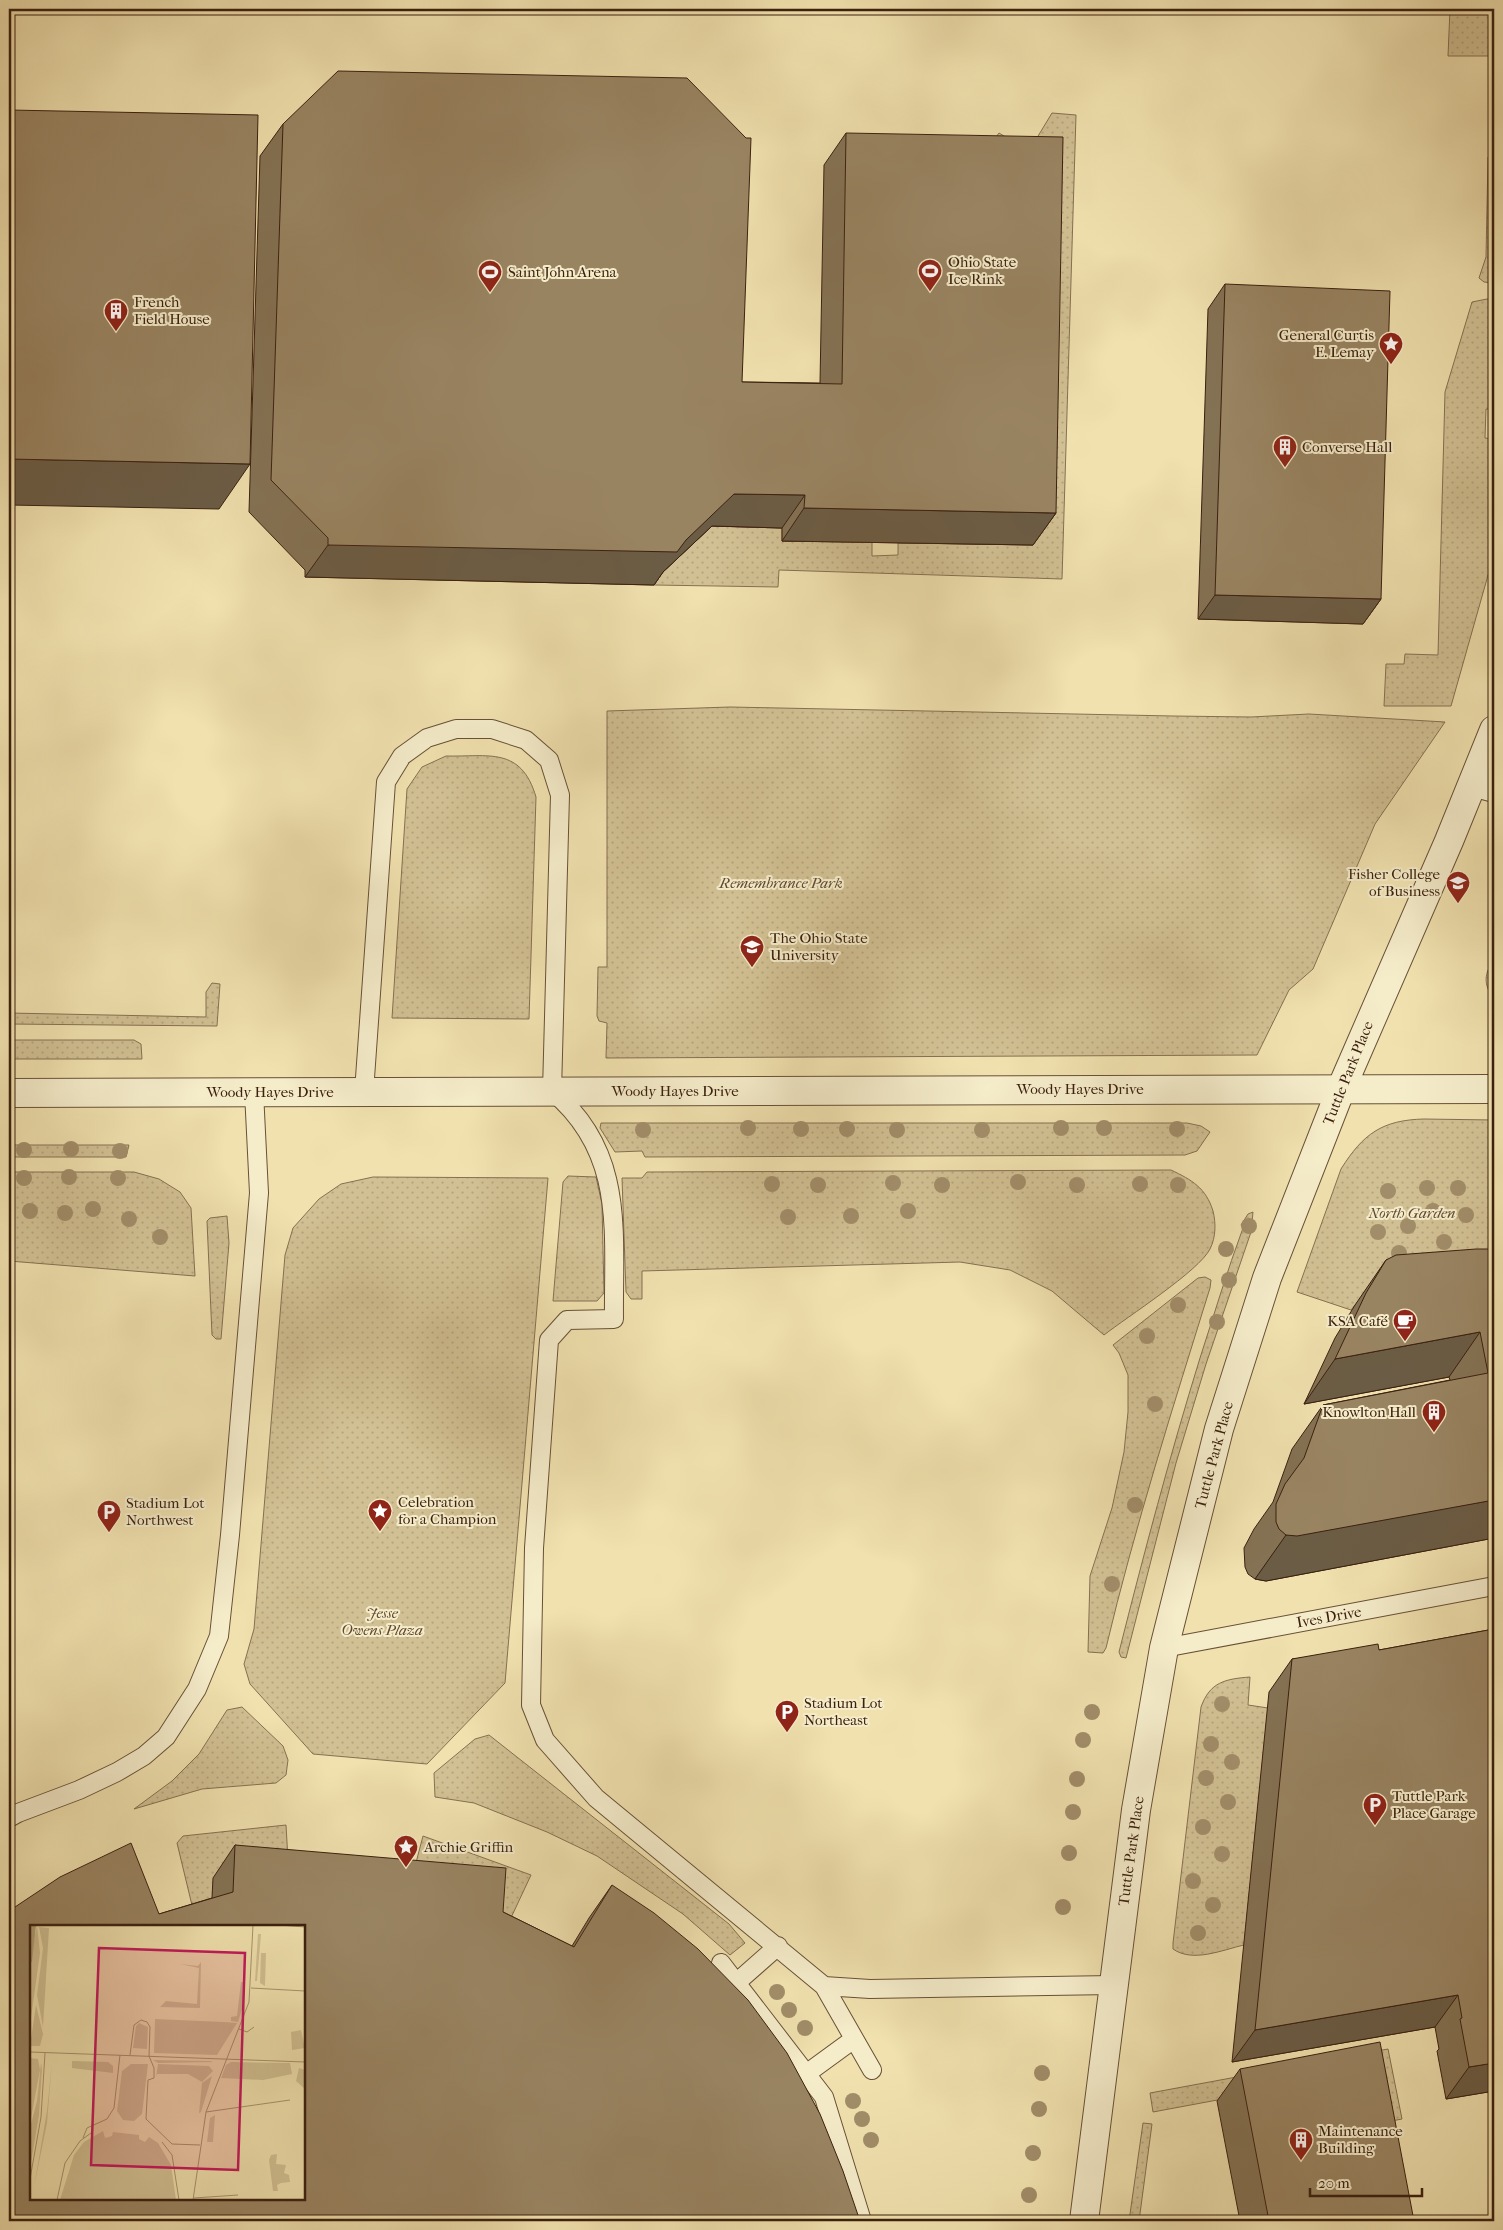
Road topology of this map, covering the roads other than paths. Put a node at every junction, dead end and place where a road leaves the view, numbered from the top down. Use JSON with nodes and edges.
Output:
{"nodes":[{"id":1,"x":1494,"y":730,"type":"edge"},
{"id":2,"x":1483,"y":790,"type":"edge"},
{"id":3,"x":1340,"y":1089,"type":"junction"},
{"id":4,"x":1494,"y":1089,"type":"edge"},
{"id":5,"x":552,"y":1091,"type":"junction"},
{"id":6,"x":254,"y":1092,"type":"junction"},
{"id":7,"x":364,"y":1092,"type":"junction"},
{"id":8,"x":9,"y":1093,"type":"edge"},
{"id":9,"x":1494,"y":1586,"type":"edge"},
{"id":10,"x":1164,"y":1648,"type":"junction"},
{"id":11,"x":9,"y":1818,"type":"edge"},
{"id":12,"x":778,"y":1946,"type":"junction"},
{"id":13,"x":721,"y":1963,"type":"dead end"},
{"id":14,"x":736,"y":1983,"type":"junction"},
{"id":15,"x":1113,"y":1985,"type":"junction"},
{"id":16,"x":824,"y":1986,"type":"junction"},
{"id":17,"x":854,"y":2039,"type":"junction"},
{"id":18,"x":872,"y":2070,"type":"dead end"},
{"id":19,"x":806,"y":2074,"type":"junction"},
{"id":20,"x":862,"y":2221,"type":"edge"},
{"id":21,"x":1084,"y":2221,"type":"edge"}],
"edges":[{"from":1,"to":2,"type":"street","name":"Tuttle Park Place"},
{"from":2,"to":3,"type":"street","name":"Tuttle Park Place"},
{"from":3,"to":4,"type":"street","name":"Woody Hayes Drive"},
{"from":3,"to":5,"type":"street","name":"Woody Hayes Drive"},
{"from":3,"to":10,"type":"street","name":"Tuttle Park Place"},
{"from":5,"to":7,"type":"street","name":"Woody Hayes Drive"},
{"from":5,"to":7,"type":"lane"},
{"from":5,"to":12,"type":"lane"},
{"from":6,"to":7,"type":"street","name":"Woody Hayes Drive"},
{"from":6,"to":8,"type":"street","name":"Woody Hayes Drive"},
{"from":6,"to":11,"type":"lane"},
{"from":9,"to":10,"type":"lane","name":"Ives Drive"},
{"from":10,"to":15,"type":"street","name":"Tuttle Park Place"},
{"from":12,"to":14,"type":"lane"},
{"from":12,"to":16,"type":"lane"},
{"from":13,"to":14,"type":"lane"},
{"from":14,"to":19,"type":"lane"},
{"from":15,"to":16,"type":"lane"},
{"from":15,"to":21,"type":"street","name":"Tuttle Park Place"},
{"from":16,"to":17,"type":"lane"},
{"from":17,"to":18,"type":"lane"},
{"from":17,"to":19,"type":"lane"},
{"from":19,"to":20,"type":"lane"}]}
